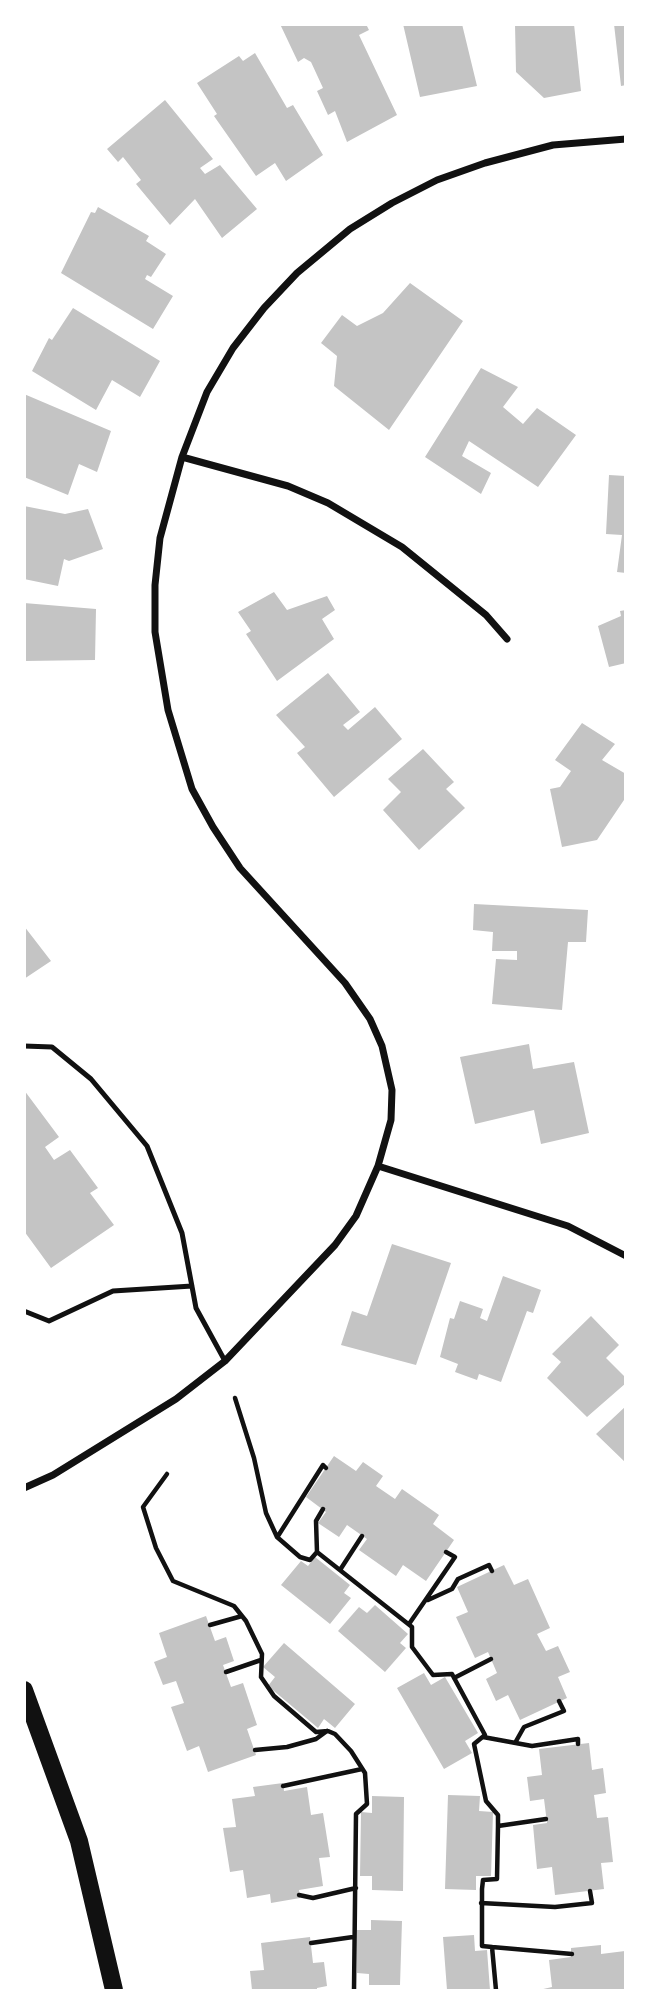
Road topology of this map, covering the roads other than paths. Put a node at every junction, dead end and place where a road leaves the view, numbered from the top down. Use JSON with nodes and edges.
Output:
{"nodes":[{"id":1,"x":625,"y":139,"type":"edge"},
{"id":2,"x":182,"y":457,"type":"junction"},
{"id":3,"x":507,"y":639,"type":"dead end"},
{"id":4,"x":24,"y":1046,"type":"edge"},
{"id":5,"x":379,"y":1166,"type":"junction"},
{"id":6,"x":625,"y":1256,"type":"edge"},
{"id":7,"x":192,"y":1286,"type":"junction"},
{"id":8,"x":24,"y":1311,"type":"edge"},
{"id":9,"x":225,"y":1361,"type":"junction"},
{"id":10,"x":24,"y":1488,"type":"edge"},
{"id":11,"x":24,"y":1690,"type":"edge"},
{"id":12,"x":114,"y":1990,"type":"edge"}],
"edges":[{"from":1,"to":2,"type":"street"},
{"from":2,"to":3,"type":"street"},
{"from":2,"to":5,"type":"street"},
{"from":4,"to":7,"type":"lane"},
{"from":5,"to":6,"type":"street"},
{"from":5,"to":9,"type":"street"},
{"from":7,"to":8,"type":"lane"},
{"from":7,"to":9,"type":"lane"},
{"from":9,"to":10,"type":"street"},
{"from":11,"to":12,"type":"main road"}]}
